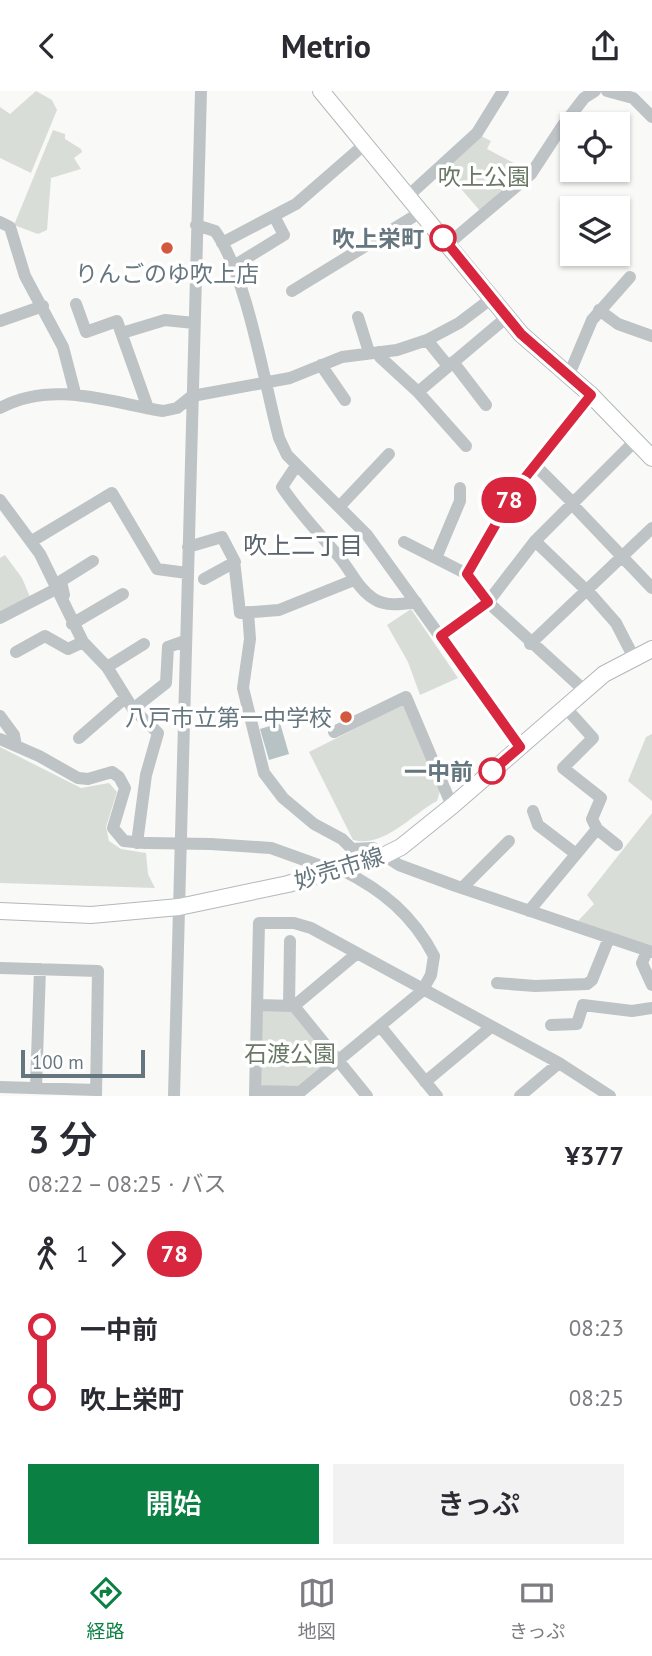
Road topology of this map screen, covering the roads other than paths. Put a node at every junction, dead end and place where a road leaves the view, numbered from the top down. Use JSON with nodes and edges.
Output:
{"nodes":[{"id":1,"x":201,"y":91,"type":"edge"},
{"id":2,"x":321,"y":91,"type":"edge"},
{"id":3,"x":503,"y":91,"type":"edge"},
{"id":4,"x":595,"y":91,"type":"edge"},
{"id":5,"x":607,"y":91,"type":"edge"},
{"id":6,"x":652,"y":117,"type":"edge"},
{"id":7,"x":365,"y":144,"type":"junction"},
{"id":8,"x":408,"y":195,"type":"junction"},
{"id":9,"x":421,"y":212,"type":"junction"},
{"id":10,"x":274,"y":216,"type":"junction"},
{"id":11,"x":0,"y":222,"type":"edge"},
{"id":12,"x":196,"y":225,"type":"junction"},
{"id":13,"x":222,"y":243,"type":"junction"},
{"id":14,"x":448,"y":244,"type":"junction"},
{"id":15,"x":232,"y":267,"type":"junction"},
{"id":16,"x":630,"y":277,"type":"dead end"},
{"id":17,"x":292,"y":291,"type":"dead end"},
{"id":18,"x":492,"y":298,"type":"junction"},
{"id":19,"x":76,"y":304,"type":"dead end"},
{"id":20,"x":43,"y":306,"type":"junction"},
{"id":21,"x":599,"y":310,"type":"junction"},
{"id":22,"x":358,"y":317,"type":"dead end"},
{"id":23,"x":507,"y":317,"type":"junction"},
{"id":24,"x":0,"y":321,"type":"edge"},
{"id":25,"x":194,"y":323,"type":"junction"},
{"id":26,"x":122,"y":333,"type":"junction"},
{"id":27,"x":652,"y":336,"type":"edge"},
{"id":28,"x":428,"y":340,"type":"junction"},
{"id":29,"x":374,"y":352,"type":"junction"},
{"id":30,"x":451,"y":364,"type":"junction"},
{"id":31,"x":321,"y":365,"type":"junction"},
{"id":32,"x":568,"y":377,"type":"junction"},
{"id":33,"x":264,"y":384,"type":"junction"},
{"id":34,"x":418,"y":391,"type":"junction"},
{"id":35,"x":75,"y":393,"type":"junction"},
{"id":36,"x":591,"y":395,"type":"junction"},
{"id":37,"x":192,"y":396,"type":"junction"},
{"id":38,"x":345,"y":400,"type":"dead end"},
{"id":39,"x":1,"y":404,"type":"edge"},
{"id":40,"x":486,"y":405,"type":"dead end"},
{"id":41,"x":148,"y":408,"type":"junction"},
{"id":42,"x":636,"y":440,"type":"junction"},
{"id":43,"x":466,"y":446,"type":"dead end"},
{"id":44,"x":389,"y":454,"type":"dead end"},
{"id":45,"x":652,"y":458,"type":"edge"},
{"id":46,"x":296,"y":466,"type":"junction"},
{"id":47,"x":536,"y":466,"type":"junction"},
{"id":48,"x":460,"y":488,"type":"dead end"},
{"id":49,"x":0,"y":500,"type":"edge"},
{"id":50,"x":571,"y":502,"type":"junction"},
{"id":51,"x":339,"y":507,"type":"junction"},
{"id":52,"x":652,"y":529,"type":"edge"},
{"id":53,"x":32,"y":541,"type":"junction"},
{"id":54,"x":535,"y":541,"type":"junction"},
{"id":55,"x":404,"y":542,"type":"dead end"},
{"id":56,"x":188,"y":547,"type":"junction"},
{"id":57,"x":623,"y":556,"type":"junction"},
{"id":58,"x":436,"y":558,"type":"junction"},
{"id":59,"x":93,"y":561,"type":"dead end"},
{"id":60,"x":235,"y":562,"type":"junction"},
{"id":61,"x":187,"y":573,"type":"junction"},
{"id":62,"x":467,"y":574,"type":"junction"},
{"id":63,"x":204,"y":579,"type":"dead end"},
{"id":64,"x":354,"y":580,"type":"junction"},
{"id":65,"x":652,"y":588,"type":"edge"},
{"id":66,"x":587,"y":590,"type":"junction"},
{"id":67,"x":58,"y":594,"type":"junction"},
{"id":68,"x":123,"y":594,"type":"dead end"},
{"id":69,"x":416,"y":602,"type":"junction"},
{"id":70,"x":488,"y":602,"type":"junction"},
{"id":71,"x":248,"y":612,"type":"junction"},
{"id":72,"x":0,"y":618,"type":"edge"},
{"id":73,"x":72,"y":624,"type":"junction"},
{"id":74,"x":441,"y":636,"type":"junction"},
{"id":75,"x":185,"y":641,"type":"junction"},
{"id":76,"x":83,"y":642,"type":"junction"},
{"id":77,"x":144,"y":644,"type":"dead end"},
{"id":78,"x":530,"y":644,"type":"junction"},
{"id":79,"x":652,"y":649,"type":"edge"},
{"id":80,"x":16,"y":652,"type":"dead end"},
{"id":81,"x":633,"y":656,"type":"junction"},
{"id":82,"x":107,"y":667,"type":"junction"},
{"id":83,"x":585,"y":691,"type":"junction"},
{"id":84,"x":125,"y":698,"type":"junction"},
{"id":85,"x":565,"y":707,"type":"junction"},
{"id":86,"x":133,"y":709,"type":"junction"},
{"id":87,"x":0,"y":716,"type":"edge"},
{"id":88,"x":334,"y":732,"type":"dead end"},
{"id":89,"x":79,"y":738,"type":"dead end"},
{"id":90,"x":0,"y":739,"type":"edge"},
{"id":91,"x":16,"y":746,"type":"junction"},
{"id":92,"x":520,"y":747,"type":"junction"},
{"id":93,"x":452,"y":806,"type":"junction"},
{"id":94,"x":533,"y":811,"type":"dead end"},
{"id":95,"x":597,"y":829,"type":"junction"},
{"id":96,"x":509,"y":841,"type":"dead end"},
{"id":97,"x":143,"y":843,"type":"junction"},
{"id":98,"x":617,"y":845,"type":"dead end"},
{"id":99,"x":576,"y":854,"type":"junction"},
{"id":100,"x":383,"y":856,"type":"junction"},
{"id":101,"x":339,"y":871,"type":"junction"},
{"id":102,"x":462,"y":888,"type":"junction"},
{"id":103,"x":179,"y":907,"type":"junction"},
{"id":104,"x":0,"y":911,"type":"edge"},
{"id":105,"x":529,"y":911,"type":"junction"},
{"id":106,"x":609,"y":938,"type":"junction"},
{"id":107,"x":290,"y":941,"type":"dead end"},
{"id":108,"x":650,"y":951,"type":"edge"},
{"id":109,"x":355,"y":955,"type":"junction"},
{"id":110,"x":0,"y":968,"type":"edge"},
{"id":111,"x":40,"y":969,"type":"junction"},
{"id":112,"x":497,"y":983,"type":"dead end"},
{"id":113,"x":652,"y":985,"type":"edge"},
{"id":114,"x":422,"y":991,"type":"junction"},
{"id":115,"x":258,"y":1005,"type":"junction"},
{"id":116,"x":291,"y":1006,"type":"junction"},
{"id":117,"x":652,"y":1008,"type":"edge"},
{"id":118,"x":551,"y":1025,"type":"dead end"},
{"id":119,"x":380,"y":1026,"type":"junction"},
{"id":120,"x":491,"y":1027,"type":"junction"},
{"id":121,"x":337,"y":1059,"type":"junction"},
{"id":122,"x":559,"y":1063,"type":"junction"},
{"id":123,"x":425,"y":1082,"type":"junction"},
{"id":124,"x":0,"y":1087,"type":"edge"},
{"id":125,"x":36,"y":1088,"type":"junction"},
{"id":126,"x":96,"y":1093,"type":"edge"},
{"id":127,"x":255,"y":1094,"type":"edge"},
{"id":128,"x":174,"y":1096,"type":"edge"},
{"id":129,"x":367,"y":1096,"type":"edge"},
{"id":130,"x":437,"y":1096,"type":"edge"},
{"id":131,"x":520,"y":1096,"type":"edge"},
{"id":132,"x":610,"y":1096,"type":"edge"}],
"edges":[{"from":1,"to":12,"type":"street"},
{"from":2,"to":7,"type":"main road"},
{"from":3,"to":8,"type":"street"},
{"from":4,"to":14,"type":"street"},
{"from":5,"to":6,"type":"street"},
{"from":7,"to":8,"type":"main road"},
{"from":7,"to":10,"type":"street"},
{"from":8,"to":9,"type":"main road"},
{"from":9,"to":14,"type":"main road"},
{"from":9,"to":17,"type":"street"},
{"from":10,"to":13,"type":"street"},
{"from":10,"to":15,"type":"street"},
{"from":11,"to":20,"type":"street"},
{"from":12,"to":13,"type":"street"},
{"from":12,"to":25,"type":"street"},
{"from":13,"to":15,"type":"street"},
{"from":14,"to":18,"type":"main road"},
{"from":15,"to":33,"type":"street"},
{"from":16,"to":21,"type":"street"},
{"from":18,"to":23,"type":"main road"},
{"from":18,"to":28,"type":"street"},
{"from":19,"to":26,"type":"street"},
{"from":20,"to":24,"type":"street"},
{"from":20,"to":35,"type":"street"},
{"from":21,"to":27,"type":"street"},
{"from":21,"to":32,"type":"street"},
{"from":22,"to":29,"type":"street"},
{"from":23,"to":30,"type":"street"},
{"from":23,"to":32,"type":"main road"},
{"from":25,"to":26,"type":"street"},
{"from":25,"to":37,"type":"street"},
{"from":26,"to":41,"type":"street"},
{"from":28,"to":29,"type":"street"},
{"from":28,"to":30,"type":"street"},
{"from":29,"to":31,"type":"street"},
{"from":29,"to":34,"type":"street"},
{"from":30,"to":34,"type":"street"},
{"from":30,"to":40,"type":"street"},
{"from":31,"to":33,"type":"street"},
{"from":31,"to":38,"type":"street"},
{"from":32,"to":36,"type":"main road"},
{"from":33,"to":37,"type":"street"},
{"from":33,"to":46,"type":"street"},
{"from":34,"to":43,"type":"street"},
{"from":35,"to":39,"type":"street"},
{"from":35,"to":41,"type":"street"},
{"from":36,"to":42,"type":"main road"},
{"from":36,"to":47,"type":"street"},
{"from":37,"to":41,"type":"street"},
{"from":37,"to":56,"type":"street"},
{"from":42,"to":45,"type":"main road"},
{"from":42,"to":50,"type":"street"},
{"from":44,"to":51,"type":"street"},
{"from":46,"to":51,"type":"street"},
{"from":46,"to":64,"type":"street"},
{"from":47,"to":50,"type":"street"},
{"from":47,"to":62,"type":"street"},
{"from":48,"to":58,"type":"street"},
{"from":49,"to":53,"type":"street"},
{"from":50,"to":54,"type":"street"},
{"from":50,"to":57,"type":"street"},
{"from":51,"to":69,"type":"street"},
{"from":52,"to":57,"type":"street"},
{"from":53,"to":61,"type":"street"},
{"from":53,"to":67,"type":"street"},
{"from":54,"to":66,"type":"street"},
{"from":54,"to":70,"type":"street"},
{"from":55,"to":58,"type":"street"},
{"from":56,"to":60,"type":"street"},
{"from":56,"to":61,"type":"street"},
{"from":57,"to":65,"type":"street"},
{"from":57,"to":66,"type":"street"},
{"from":58,"to":62,"type":"street"},
{"from":59,"to":67,"type":"street"},
{"from":60,"to":63,"type":"street"},
{"from":60,"to":71,"type":"street"},
{"from":61,"to":75,"type":"street"},
{"from":62,"to":70,"type":"street"},
{"from":64,"to":69,"type":"street"},
{"from":64,"to":71,"type":"street"},
{"from":66,"to":78,"type":"street"},
{"from":66,"to":81,"type":"street"},
{"from":67,"to":72,"type":"street"},
{"from":67,"to":73,"type":"street"},
{"from":68,"to":73,"type":"street"},
{"from":69,"to":74,"type":"street"},
{"from":70,"to":74,"type":"street"},
{"from":70,"to":78,"type":"street"},
{"from":71,"to":100,"type":"street"},
{"from":73,"to":76,"type":"street"},
{"from":74,"to":92,"type":"street"},
{"from":75,"to":86,"type":"street"},
{"from":75,"to":103,"type":"street"},
{"from":76,"to":80,"type":"street"},
{"from":76,"to":82,"type":"street"},
{"from":77,"to":82,"type":"street"},
{"from":78,"to":83,"type":"street"},
{"from":79,"to":81,"type":"main road","name":"妙売市線"},
{"from":81,"to":83,"type":"main road","name":"妙売市線"},
{"from":82,"to":84,"type":"street"},
{"from":83,"to":85,"type":"main road","name":"妙売市線"},
{"from":84,"to":86,"type":"street"},
{"from":84,"to":89,"type":"street"},
{"from":85,"to":92,"type":"main road","name":"妙売市線"},
{"from":85,"to":95,"type":"street"},
{"from":86,"to":97,"type":"street"},
{"from":87,"to":91,"type":"street"},
{"from":88,"to":93,"type":"street"},
{"from":90,"to":91,"type":"street"},
{"from":91,"to":97,"type":"street"},
{"from":92,"to":93,"type":"main road","name":"妙売市線"},
{"from":93,"to":100,"type":"main road","name":"妙売市線"},
{"from":94,"to":99,"type":"street"},
{"from":95,"to":98,"type":"street"},
{"from":95,"to":99,"type":"street"},
{"from":96,"to":102,"type":"street"},
{"from":97,"to":101,"type":"street","bridge":true},
{"from":99,"to":105,"type":"street"},
{"from":100,"to":101,"type":"main road","name":"妙売市線"},
{"from":100,"to":102,"type":"street"},
{"from":101,"to":103,"type":"main road","name":"妙売市線"},
{"from":101,"to":114,"type":"street"},
{"from":102,"to":105,"type":"street"},
{"from":103,"to":104,"type":"main road","name":"妙売市線"},
{"from":103,"to":128,"type":"street"},
{"from":105,"to":106,"type":"street"},
{"from":106,"to":108,"type":"street"},
{"from":106,"to":112,"type":"street"},
{"from":107,"to":116,"type":"street"},
{"from":108,"to":113,"type":"street"},
{"from":109,"to":114,"type":"street"},
{"from":109,"to":115,"type":"street"},
{"from":109,"to":116,"type":"street"},
{"from":110,"to":111,"type":"street"},
{"from":111,"to":125,"type":"street"},
{"from":111,"to":126,"type":"street"},
{"from":114,"to":119,"type":"street"},
{"from":114,"to":120,"type":"street"},
{"from":115,"to":116,"type":"street"},
{"from":115,"to":127,"type":"street"},
{"from":116,"to":121,"type":"street"},
{"from":117,"to":118,"type":"street"},
{"from":119,"to":121,"type":"street"},
{"from":119,"to":123,"type":"street"},
{"from":120,"to":122,"type":"street"},
{"from":120,"to":123,"type":"street"},
{"from":121,"to":127,"type":"street"},
{"from":121,"to":129,"type":"street"},
{"from":122,"to":131,"type":"street"},
{"from":122,"to":132,"type":"street"},
{"from":123,"to":130,"type":"street"},
{"from":124,"to":125,"type":"street"},
{"from":125,"to":126,"type":"street"}]}
